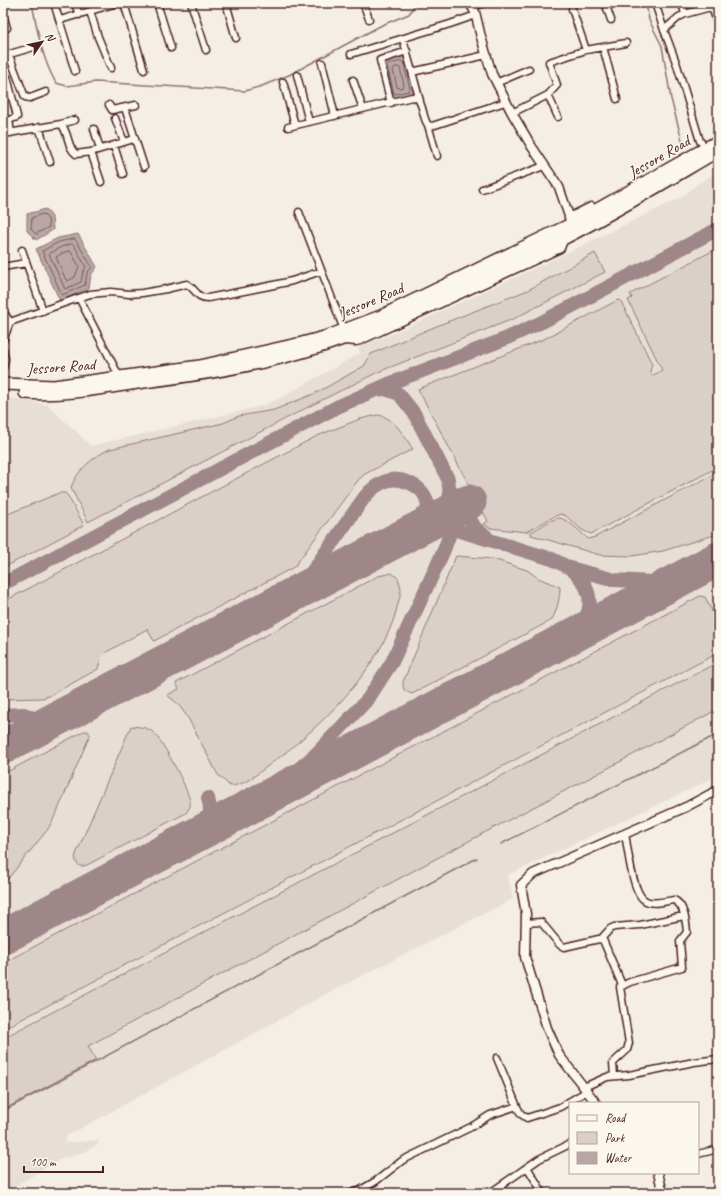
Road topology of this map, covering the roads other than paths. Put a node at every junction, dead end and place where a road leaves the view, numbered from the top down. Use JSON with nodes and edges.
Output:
{"nodes":[{"id":1,"x":54,"y":3,"type":"edge"},
{"id":2,"x":75,"y":3,"type":"edge"},
{"id":3,"x":117,"y":3,"type":"edge"},
{"id":4,"x":124,"y":3,"type":"edge"},
{"id":5,"x":157,"y":3,"type":"edge"},
{"id":6,"x":191,"y":3,"type":"edge"},
{"id":7,"x":226,"y":3,"type":"edge"},
{"id":8,"x":363,"y":3,"type":"edge"},
{"id":9,"x":485,"y":3,"type":"edge"},
{"id":10,"x":605,"y":3,"type":"edge"},
{"id":11,"x":655,"y":3,"type":"edge"},
{"id":12,"x":682,"y":3,"type":"edge"},
{"id":13,"x":471,"y":5,"type":"edge"},
{"id":14,"x":715,"y":6,"type":"edge"},
{"id":15,"x":572,"y":9,"type":"dead end"},
{"id":16,"x":90,"y":11,"type":"junction"},
{"id":17,"x":685,"y":14,"type":"junction"},
{"id":18,"x":3,"y":15,"type":"edge"},
{"id":19,"x":79,"y":15,"type":"junction"},
{"id":20,"x":476,"y":15,"type":"junction"},
{"id":21,"x":369,"y":19,"type":"dead end"},
{"id":22,"x":60,"y":20,"type":"junction"},
{"id":23,"x":611,"y":20,"type":"dead end"},
{"id":24,"x":718,"y":27,"type":"edge"},
{"id":25,"x":7,"y":28,"type":"dead end"},
{"id":26,"x":664,"y":30,"type":"junction"},
{"id":27,"x":236,"y":38,"type":"dead end"},
{"id":28,"x":403,"y":39,"type":"junction"},
{"id":29,"x":626,"y":43,"type":"dead end"},
{"id":30,"x":37,"y":46,"type":"dead end"},
{"id":31,"x":603,"y":47,"type":"junction"},
{"id":32,"x":171,"y":48,"type":"dead end"},
{"id":33,"x":206,"y":50,"type":"dead end"},
{"id":34,"x":586,"y":50,"type":"junction"},
{"id":35,"x":406,"y":51,"type":"junction"},
{"id":36,"x":351,"y":54,"type":"dead end"},
{"id":37,"x":6,"y":55,"type":"edge"},
{"id":38,"x":486,"y":55,"type":"junction"},
{"id":39,"x":322,"y":63,"type":"dead end"},
{"id":40,"x":111,"y":68,"type":"dead end"},
{"id":41,"x":144,"y":70,"type":"dead end"},
{"id":42,"x":529,"y":70,"type":"dead end"},
{"id":43,"x":75,"y":71,"type":"dead end"},
{"id":44,"x":412,"y":72,"type":"junction"},
{"id":45,"x":296,"y":75,"type":"dead end"},
{"id":46,"x":7,"y":77,"type":"dead end"},
{"id":47,"x":353,"y":80,"type":"dead end"},
{"id":48,"x":283,"y":82,"type":"dead end"},
{"id":49,"x":496,"y":83,"type":"junction"},
{"id":50,"x":46,"y":92,"type":"dead end"},
{"id":51,"x":548,"y":95,"type":"junction"},
{"id":52,"x":617,"y":99,"type":"dead end"},
{"id":53,"x":420,"y":101,"type":"junction"},
{"id":54,"x":505,"y":102,"type":"junction"},
{"id":55,"x":391,"y":103,"type":"junction"},
{"id":56,"x":109,"y":105,"type":"dead end"},
{"id":57,"x":136,"y":106,"type":"dead end"},
{"id":58,"x":125,"y":108,"type":"junction"},
{"id":59,"x":363,"y":109,"type":"junction"},
{"id":60,"x":512,"y":114,"type":"junction"},
{"id":61,"x":335,"y":116,"type":"junction"},
{"id":62,"x":558,"y":117,"type":"dead end"},
{"id":63,"x":115,"y":118,"type":"dead end"},
{"id":64,"x":75,"y":120,"type":"dead end"},
{"id":65,"x":309,"y":122,"type":"junction"},
{"id":66,"x":62,"y":124,"type":"junction"},
{"id":67,"x":295,"y":125,"type":"junction"},
{"id":68,"x":428,"y":125,"type":"junction"},
{"id":69,"x":39,"y":127,"type":"junction"},
{"id":70,"x":288,"y":127,"type":"dead end"},
{"id":71,"x":94,"y":129,"type":"dead end"},
{"id":72,"x":11,"y":133,"type":"junction"},
{"id":73,"x":3,"y":134,"type":"edge"},
{"id":74,"x":718,"y":135,"type":"edge"},
{"id":75,"x":134,"y":140,"type":"junction"},
{"id":76,"x":718,"y":141,"type":"edge"},
{"id":77,"x":124,"y":142,"type":"junction"},
{"id":78,"x":114,"y":146,"type":"junction"},
{"id":79,"x":100,"y":149,"type":"junction"},
{"id":80,"x":711,"y":151,"type":"edge"},
{"id":81,"x":90,"y":152,"type":"junction"},
{"id":82,"x":437,"y":156,"type":"dead end"},
{"id":83,"x":50,"y":162,"type":"dead end"},
{"id":84,"x":544,"y":166,"type":"junction"},
{"id":85,"x":144,"y":167,"type":"dead end"},
{"id":86,"x":123,"y":174,"type":"dead end"},
{"id":87,"x":101,"y":182,"type":"dead end"},
{"id":88,"x":482,"y":189,"type":"dead end"},
{"id":89,"x":299,"y":212,"type":"dead end"},
{"id":90,"x":572,"y":225,"type":"junction"},
{"id":91,"x":22,"y":250,"type":"dead end"},
{"id":92,"x":26,"y":263,"type":"junction"},
{"id":93,"x":3,"y":267,"type":"edge"},
{"id":94,"x":321,"y":271,"type":"junction"},
{"id":95,"x":79,"y":298,"type":"junction"},
{"id":96,"x":3,"y":311,"type":"edge"},
{"id":97,"x":44,"y":311,"type":"junction"},
{"id":98,"x":10,"y":322,"type":"junction"},
{"id":99,"x":342,"y":335,"type":"junction"},
{"id":100,"x":3,"y":341,"type":"edge"},
{"id":101,"x":3,"y":349,"type":"edge"},
{"id":102,"x":3,"y":368,"type":"edge"},
{"id":103,"x":120,"y":378,"type":"junction"},
{"id":104,"x":3,"y":384,"type":"edge"},
{"id":105,"x":3,"y":391,"type":"edge"},
{"id":106,"x":718,"y":790,"type":"edge"},
{"id":107,"x":625,"y":834,"type":"junction"},
{"id":108,"x":684,"y":916,"type":"junction"},
{"id":109,"x":526,"y":923,"type":"junction"},
{"id":110,"x":601,"y":939,"type":"junction"},
{"id":111,"x":622,"y":985,"type":"junction"},
{"id":112,"x":497,"y":1058,"type":"dead end"},
{"id":113,"x":718,"y":1059,"type":"edge"},
{"id":114,"x":614,"y":1076,"type":"junction"},
{"id":115,"x":585,"y":1089,"type":"junction"},
{"id":116,"x":595,"y":1102,"type":"edge"},
{"id":117,"x":518,"y":1109,"type":"junction"},
{"id":118,"x":569,"y":1144,"type":"edge"},
{"id":119,"x":718,"y":1150,"type":"edge"},
{"id":120,"x":699,"y":1154,"type":"edge"},
{"id":121,"x":527,"y":1167,"type":"junction"},
{"id":122,"x":658,"y":1174,"type":"edge"},
{"id":123,"x":350,"y":1193,"type":"edge"},
{"id":124,"x":490,"y":1193,"type":"edge"},
{"id":125,"x":544,"y":1193,"type":"edge"},
{"id":126,"x":663,"y":1193,"type":"edge"}],
"edges":[{"from":1,"to":22,"type":"street"},
{"from":2,"to":19,"type":"street"},
{"from":3,"to":16,"type":"street"},
{"from":4,"to":41,"type":"street"},
{"from":5,"to":32,"type":"street"},
{"from":6,"to":33,"type":"street"},
{"from":7,"to":27,"type":"street"},
{"from":8,"to":21,"type":"street"},
{"from":9,"to":13,"type":"street"},
{"from":10,"to":23,"type":"street"},
{"from":11,"to":26,"type":"street"},
{"from":12,"to":17,"type":"street"},
{"from":13,"to":20,"type":"street"},
{"from":14,"to":17,"type":"street"},
{"from":14,"to":24,"type":"street"},
{"from":15,"to":34,"type":"street"},
{"from":16,"to":19,"type":"street"},
{"from":16,"to":40,"type":"street"},
{"from":17,"to":26,"type":"street"},
{"from":18,"to":25,"type":"street"},
{"from":19,"to":22,"type":"street"},
{"from":20,"to":28,"type":"street"},
{"from":20,"to":38,"type":"street"},
{"from":22,"to":43,"type":"street"},
{"from":26,"to":80,"type":"street"},
{"from":28,"to":35,"type":"street"},
{"from":28,"to":36,"type":"street"},
{"from":29,"to":31,"type":"street"},
{"from":30,"to":37,"type":"street"},
{"from":31,"to":34,"type":"street"},
{"from":31,"to":52,"type":"street"},
{"from":34,"to":51,"type":"street"},
{"from":35,"to":44,"type":"street"},
{"from":35,"to":55,"type":"street"},
{"from":37,"to":50,"type":"street"},
{"from":38,"to":44,"type":"street"},
{"from":38,"to":49,"type":"street"},
{"from":39,"to":61,"type":"street"},
{"from":42,"to":49,"type":"street"},
{"from":44,"to":53,"type":"street"},
{"from":45,"to":65,"type":"street"},
{"from":46,"to":72,"type":"street"},
{"from":47,"to":59,"type":"street"},
{"from":48,"to":67,"type":"street"},
{"from":49,"to":54,"type":"street"},
{"from":51,"to":60,"type":"street"},
{"from":51,"to":62,"type":"street"},
{"from":53,"to":55,"type":"street"},
{"from":53,"to":68,"type":"street"},
{"from":54,"to":60,"type":"street"},
{"from":54,"to":68,"type":"street"},
{"from":55,"to":59,"type":"street"},
{"from":56,"to":58,"type":"street"},
{"from":57,"to":58,"type":"street"},
{"from":58,"to":75,"type":"street"},
{"from":59,"to":61,"type":"street"},
{"from":60,"to":84,"type":"street"},
{"from":61,"to":65,"type":"street"},
{"from":63,"to":77,"type":"street"},
{"from":64,"to":66,"type":"street"},
{"from":65,"to":67,"type":"street"},
{"from":66,"to":69,"type":"street"},
{"from":66,"to":81,"type":"street"},
{"from":67,"to":70,"type":"street"},
{"from":68,"to":82,"type":"street"},
{"from":69,"to":72,"type":"street"},
{"from":69,"to":83,"type":"street"},
{"from":71,"to":79,"type":"street"},
{"from":72,"to":73,"type":"street"},
{"from":74,"to":80,"type":"street"},
{"from":75,"to":77,"type":"street"},
{"from":75,"to":85,"type":"street"},
{"from":76,"to":80,"type":"highway","name":"Jessore Road"},
{"from":77,"to":78,"type":"street"},
{"from":78,"to":79,"type":"street"},
{"from":78,"to":86,"type":"street"},
{"from":79,"to":81,"type":"street"},
{"from":80,"to":90,"type":"highway","name":"Jessore Road"},
{"from":81,"to":87,"type":"street"},
{"from":84,"to":88,"type":"street"},
{"from":84,"to":90,"type":"street"},
{"from":89,"to":94,"type":"street"},
{"from":90,"to":99,"type":"highway","name":"Jessore Road"},
{"from":90,"to":99,"type":"highway"},
{"from":91,"to":92,"type":"street"},
{"from":92,"to":93,"type":"street"},
{"from":92,"to":97,"type":"street"},
{"from":94,"to":95,"type":"street"},
{"from":94,"to":99,"type":"street"},
{"from":95,"to":97,"type":"street"},
{"from":95,"to":103,"type":"street"},
{"from":96,"to":98,"type":"street"},
{"from":97,"to":98,"type":"street"},
{"from":98,"to":100,"type":"street"},
{"from":99,"to":103,"type":"highway","name":"Jessore Road"},
{"from":99,"to":105,"type":"highway"},
{"from":101,"to":102,"type":"street"},
{"from":103,"to":104,"type":"highway","name":"Jessore Road"},
{"from":106,"to":107,"type":"street"},
{"from":107,"to":108,"type":"street"},
{"from":107,"to":109,"type":"street"},
{"from":108,"to":110,"type":"street"},
{"from":108,"to":111,"type":"street"},
{"from":109,"to":110,"type":"street"},
{"from":109,"to":115,"type":"street"},
{"from":110,"to":111,"type":"street"},
{"from":111,"to":114,"type":"street"},
{"from":112,"to":117,"type":"street"},
{"from":113,"to":114,"type":"street"},
{"from":114,"to":115,"type":"street"},
{"from":115,"to":116,"type":"street"},
{"from":115,"to":117,"type":"street"},
{"from":117,"to":123,"type":"street"},
{"from":118,"to":121,"type":"street"},
{"from":119,"to":120,"type":"street"},
{"from":121,"to":124,"type":"street"},
{"from":121,"to":125,"type":"street"},
{"from":122,"to":126,"type":"street"}]}
